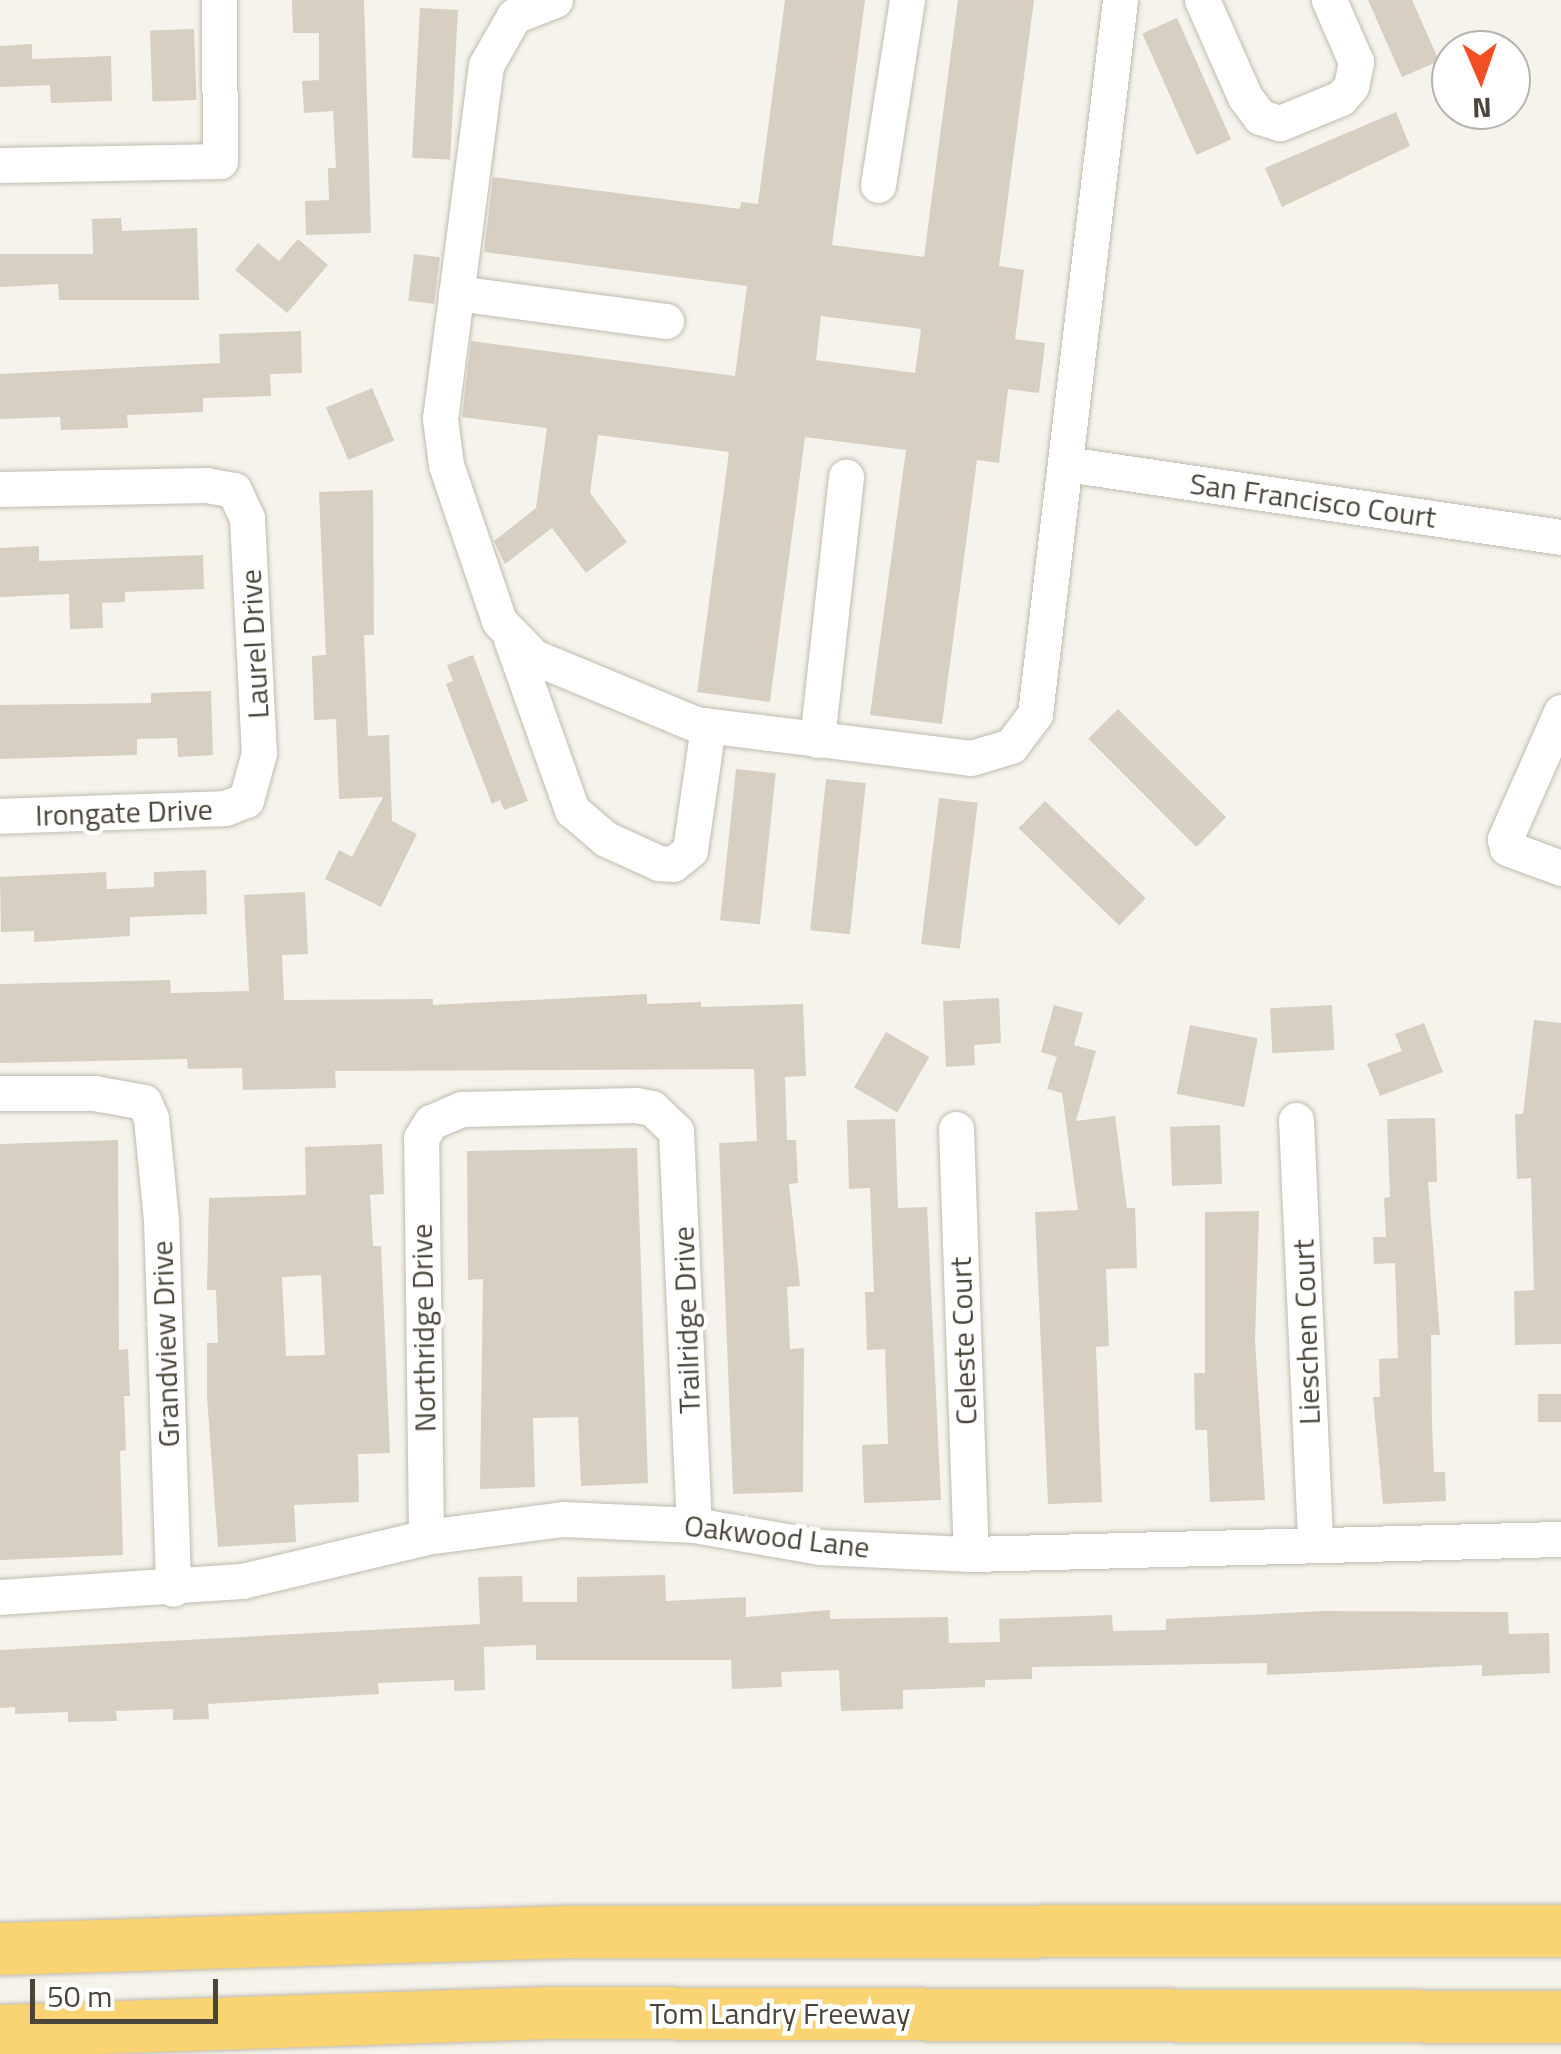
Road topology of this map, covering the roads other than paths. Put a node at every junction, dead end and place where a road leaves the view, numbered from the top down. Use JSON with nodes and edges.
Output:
{"nodes":[{"id":1,"x":219,"y":0,"type":"edge"},
{"id":2,"x":555,"y":0,"type":"edge"},
{"id":3,"x":906,"y":0,"type":"edge"},
{"id":4,"x":1120,"y":0,"type":"edge"},
{"id":5,"x":1202,"y":0,"type":"edge"},
{"id":6,"x":1329,"y":0,"type":"edge"},
{"id":7,"x":0,"y":166,"type":"edge"},
{"id":8,"x":878,"y":185,"type":"dead end"},
{"id":9,"x":456,"y":293,"type":"junction"},
{"id":10,"x":666,"y":321,"type":"dead end"},
{"id":11,"x":1066,"y":464,"type":"junction"},
{"id":12,"x":846,"y":477,"type":"dead end"},
{"id":13,"x":0,"y":489,"type":"edge"},
{"id":14,"x":1561,"y":537,"type":"edge"},
{"id":15,"x":511,"y":639,"type":"junction"},
{"id":16,"x":1561,"y":712,"type":"edge"},
{"id":17,"x":708,"y":726,"type":"junction"},
{"id":18,"x":818,"y":740,"type":"junction"},
{"id":19,"x":246,"y":800,"type":"joint"},
{"id":20,"x":0,"y":816,"type":"edge"},
{"id":21,"x":1561,"y":868,"type":"edge"},
{"id":22,"x":0,"y":1094,"type":"edge"},
{"id":23,"x":666,"y":1118,"type":"joint"},
{"id":24,"x":1296,"y":1120,"type":"dead end"},
{"id":25,"x":956,"y":1128,"type":"dead end"},
{"id":26,"x":694,"y":1525,"type":"junction"},
{"id":27,"x":426,"y":1537,"type":"junction"},
{"id":28,"x":1561,"y":1539,"type":"edge"},
{"id":29,"x":1315,"y":1544,"type":"junction"},
{"id":30,"x":971,"y":1554,"type":"junction"},
{"id":31,"x":172,"y":1588,"type":"junction"},
{"id":32,"x":0,"y":1597,"type":"edge"},
{"id":33,"x":1561,"y":1931,"type":"edge"},
{"id":34,"x":0,"y":1949,"type":"edge"},
{"id":35,"x":1561,"y":2018,"type":"edge"},
{"id":36,"x":0,"y":2031,"type":"edge"}],
"edges":[{"from":1,"to":7,"type":"street"},
{"from":2,"to":9,"type":"street"},
{"from":3,"to":8,"type":"street"},
{"from":4,"to":11,"type":"street"},
{"from":5,"to":6,"type":"street"},
{"from":9,"to":10,"type":"street"},
{"from":9,"to":15,"type":"street"},
{"from":11,"to":14,"type":"street","name":"San Francisco Court"},
{"from":11,"to":18,"type":"street"},
{"from":12,"to":18,"type":"street"},
{"from":13,"to":19,"type":"street","name":"Laurel Drive"},
{"from":15,"to":17,"type":"street"},
{"from":15,"to":17,"type":"street"},
{"from":16,"to":21,"type":"street"},
{"from":17,"to":18,"type":"street"},
{"from":19,"to":20,"type":"street","name":"Irongate Drive"},
{"from":22,"to":31,"type":"street","name":"Grandview Drive"},
{"from":23,"to":26,"type":"street","name":"Trailridge Drive"},
{"from":23,"to":27,"type":"street","name":"Northridge Drive"},
{"from":24,"to":29,"type":"street","name":"Lieschen Court"},
{"from":25,"to":30,"type":"street","name":"Celeste Court"},
{"from":26,"to":27,"type":"street","name":"Oakwood Lane"},
{"from":26,"to":30,"type":"street","name":"Oakwood Lane"},
{"from":27,"to":31,"type":"street","name":"Oakwood Lane"},
{"from":28,"to":29,"type":"street","name":"Oakwood Lane"},
{"from":29,"to":30,"type":"street","name":"Oakwood Lane"},
{"from":31,"to":32,"type":"street","name":"Oakwood Lane"},
{"from":33,"to":34,"type":"highway"},
{"from":35,"to":36,"type":"highway","name":"Tom Landry Freeway"}]}
